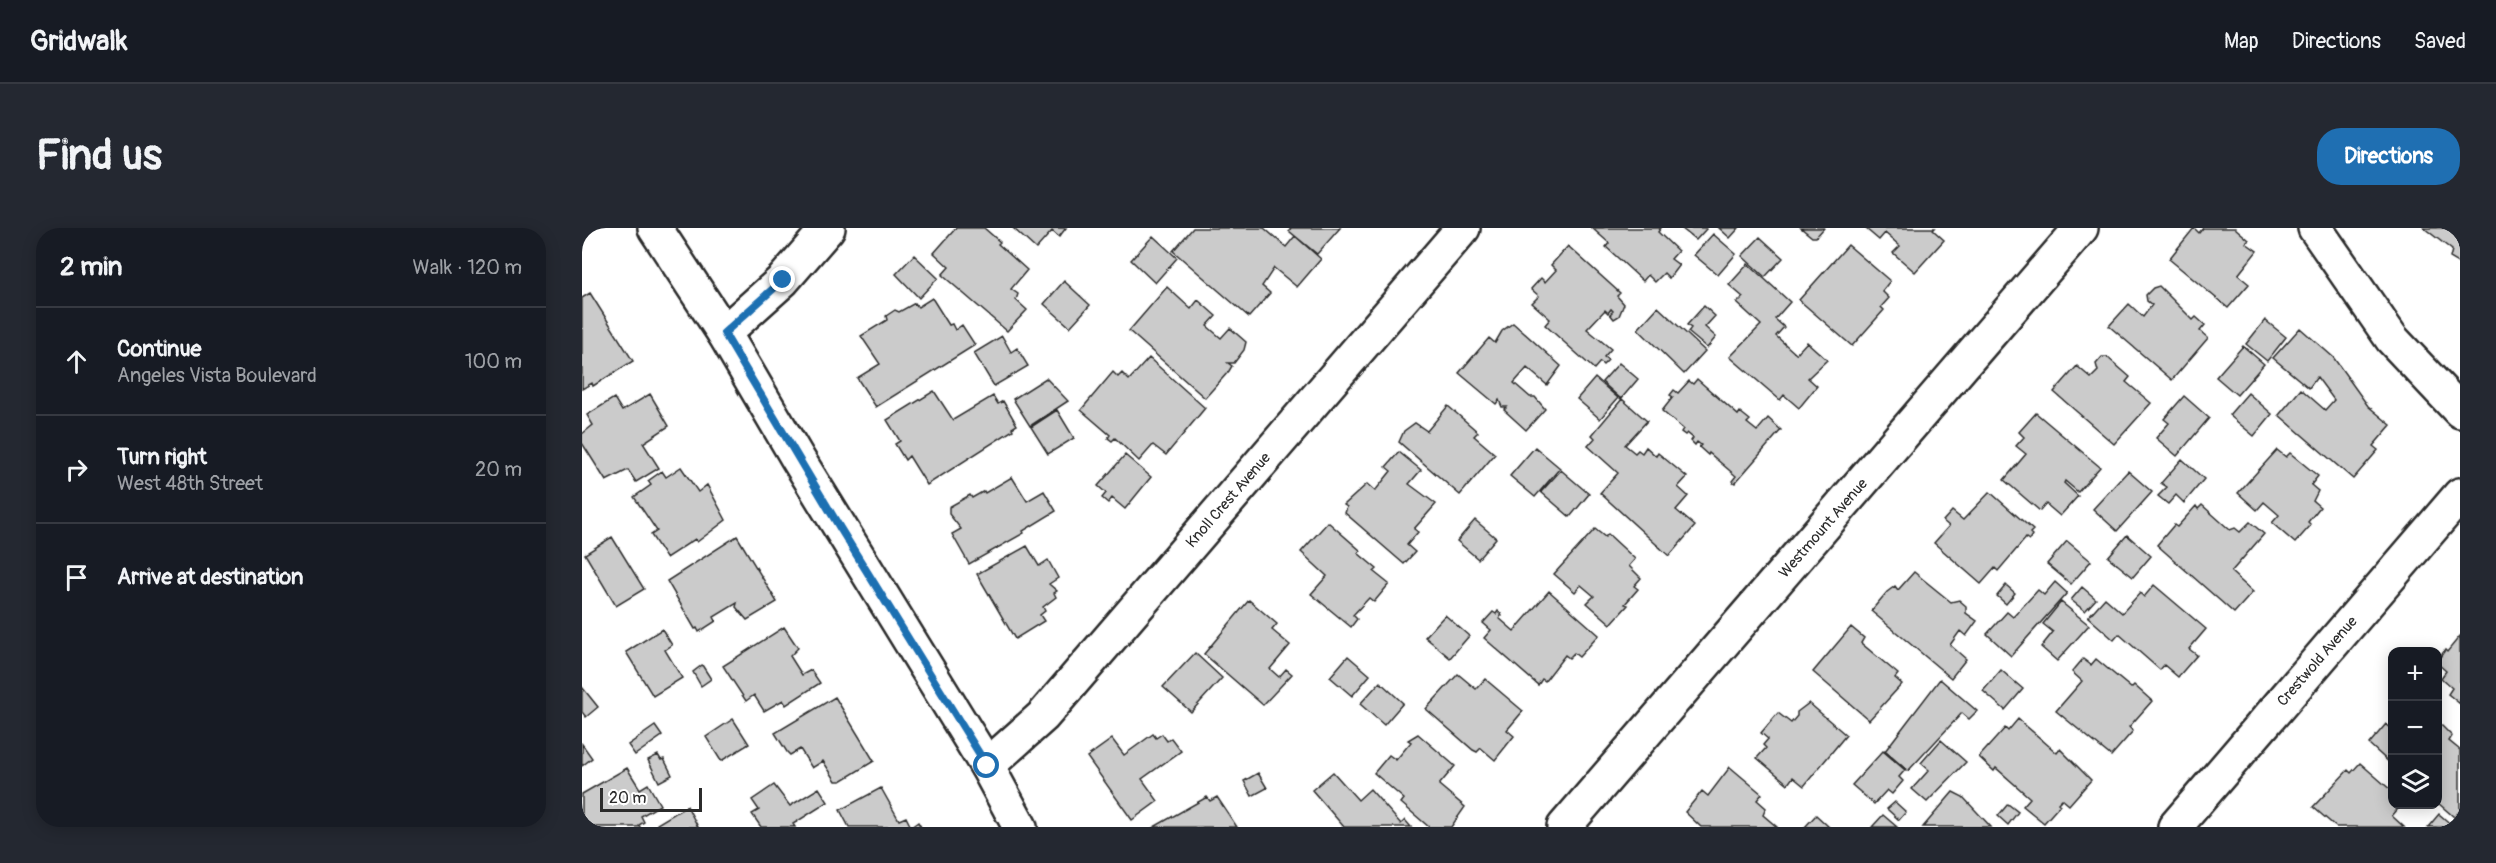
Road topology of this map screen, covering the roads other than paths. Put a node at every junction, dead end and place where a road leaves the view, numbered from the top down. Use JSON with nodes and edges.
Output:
{"nodes":[{"id":1,"x":655,"y":228,"type":"edge"},
{"id":2,"x":828,"y":228,"type":"edge"},
{"id":3,"x":1463,"y":228,"type":"edge"},
{"id":4,"x":2082,"y":228,"type":"edge"},
{"id":5,"x":2315,"y":228,"type":"edge"},
{"id":6,"x":724,"y":333,"type":"junction"},
{"id":7,"x":2460,"y":411,"type":"edge"},
{"id":8,"x":2460,"y":495,"type":"edge"},
{"id":9,"x":987,"y":766,"type":"junction"},
{"id":10,"x":1020,"y":827,"type":"edge"},
{"id":11,"x":1564,"y":827,"type":"edge"},
{"id":12,"x":2175,"y":827,"type":"edge"}],
"edges":[{"from":1,"to":6,"type":"street"},
{"from":2,"to":6,"type":"street"},
{"from":3,"to":9,"type":"street","name":"Knoll Crest Avenue"},
{"from":4,"to":11,"type":"street","name":"Westmount Avenue"},
{"from":5,"to":7,"type":"street"},
{"from":6,"to":9,"type":"street"},
{"from":8,"to":12,"type":"street","name":"Crestwold Avenue"},
{"from":9,"to":10,"type":"street"}]}
